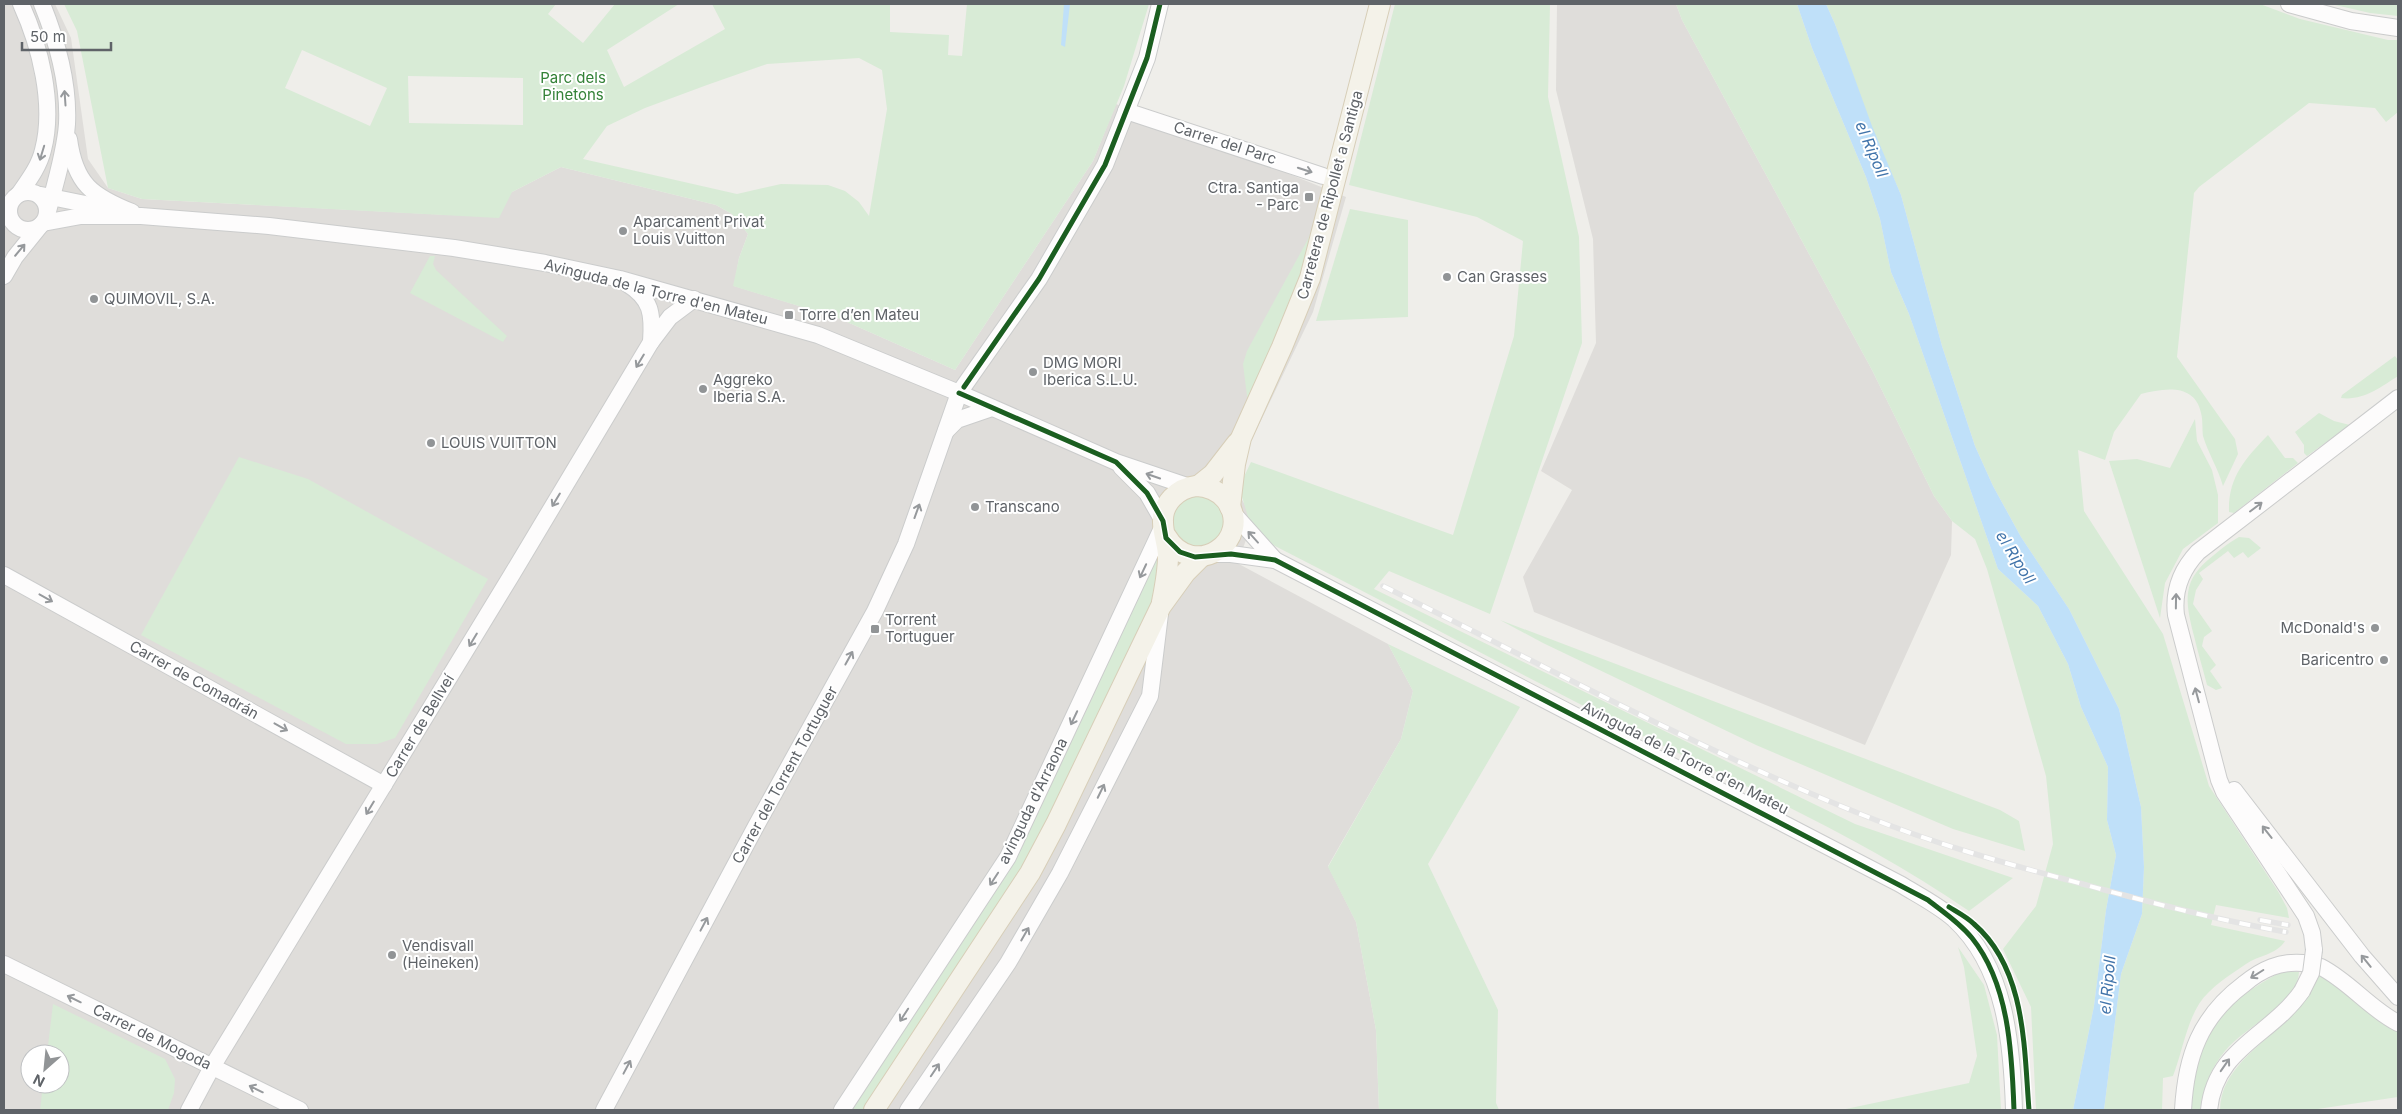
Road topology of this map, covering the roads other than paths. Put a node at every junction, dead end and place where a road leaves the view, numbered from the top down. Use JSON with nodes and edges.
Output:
{"nodes":[{"id":1,"x":21,"y":4,"type":"edge"},
{"id":2,"x":42,"y":4,"type":"edge"},
{"id":3,"x":1160,"y":4,"type":"edge"},
{"id":4,"x":1380,"y":4,"type":"edge"},
{"id":5,"x":2289,"y":4,"type":"edge"},
{"id":6,"x":2398,"y":28,"type":"edge"},
{"id":7,"x":1126,"y":111,"type":"junction"},
{"id":8,"x":67,"y":125,"type":"junction"},
{"id":9,"x":1323,"y":176,"type":"dead end"},
{"id":10,"x":52,"y":197,"type":"junction"},
{"id":11,"x":13,"y":207,"type":"edge"},
{"id":12,"x":141,"y":216,"type":"junction"},
{"id":13,"x":43,"y":221,"type":"junction"},
{"id":14,"x":4,"y":276,"type":"edge"},
{"id":15,"x":620,"y":279,"type":"junction"},
{"id":16,"x":694,"y":299,"type":"junction"},
{"id":17,"x":651,"y":342,"type":"junction"},
{"id":18,"x":959,"y":393,"type":"junction"},
{"id":19,"x":2398,"y":398,"type":"edge"},
{"id":20,"x":992,"y":408,"type":"junction"},
{"id":21,"x":946,"y":430,"type":"junction"},
{"id":22,"x":1241,"y":438,"type":"junction"},
{"id":23,"x":1116,"y":462,"type":"junction"},
{"id":24,"x":1194,"y":487,"type":"junction"},
{"id":25,"x":1231,"y":510,"type":"junction"},
{"id":26,"x":1164,"y":528,"type":"junction"},
{"id":27,"x":1207,"y":556,"type":"junction"},
{"id":28,"x":1275,"y":560,"type":"junction"},
{"id":29,"x":4,"y":575,"type":"edge"},
{"id":30,"x":1161,"y":606,"type":"junction"},
{"id":31,"x":2209,"y":742,"type":"junction"},
{"id":32,"x":384,"y":784,"type":"junction"},
{"id":33,"x":2309,"y":956,"type":"junction"},
{"id":34,"x":4,"y":964,"type":"edge"},
{"id":35,"x":2321,"y":967,"type":"dead end"},
{"id":36,"x":2398,"y":997,"type":"edge"},
{"id":37,"x":2398,"y":1023,"type":"edge"},
{"id":38,"x":212,"y":1067,"type":"junction"},
{"id":39,"x":189,"y":1110,"type":"edge"},
{"id":40,"x":300,"y":1110,"type":"edge"},
{"id":41,"x":604,"y":1110,"type":"edge"},
{"id":42,"x":842,"y":1110,"type":"edge"},
{"id":43,"x":874,"y":1110,"type":"edge"},
{"id":44,"x":908,"y":1110,"type":"edge"},
{"id":45,"x":2014,"y":1110,"type":"edge"},
{"id":46,"x":2183,"y":1110,"type":"edge"},
{"id":47,"x":2209,"y":1110,"type":"edge"}],
"edges":[{"from":1,"to":11,"type":"street","one_way":true},
{"from":8,"to":2,"type":"street","one_way":true},
{"from":3,"to":7,"type":"street","name":"Carrer del Torrent Tortuguer"},
{"from":4,"to":22,"type":"main road","name":"Carretera de Ripollet a Santiga"},
{"from":5,"to":6,"type":"street"},
{"from":7,"to":9,"type":"street","name":"Carrer del Parc","one_way":true},
{"from":7,"to":18,"type":"street","name":"Carrer del Torrent Tortuguer"},
{"from":8,"to":10,"type":"street"},
{"from":8,"to":12,"type":"street"},
{"from":10,"to":11,"type":"street","name":"Avinguda de la Torre d'en Mateu"},
{"from":10,"to":12,"type":"street","name":"Avinguda de la Torre d'en Mateu"},
{"from":10,"to":13,"type":"street"},
{"from":11,"to":13,"type":"street"},
{"from":11,"to":13,"type":"street","name":"Avinguda de la Torre d'en Mateu"},
{"from":12,"to":13,"type":"street","name":"Avinguda de la Torre d'en Mateu"},
{"from":12,"to":15,"type":"street","name":"Avinguda de la Torre d'en Mateu"},
{"from":14,"to":13,"type":"street","one_way":true},
{"from":15,"to":16,"type":"street","name":"Avinguda de la Torre d'en Mateu"},
{"from":15,"to":17,"type":"street"},
{"from":16,"to":17,"type":"street","name":"Carrer de Bellveí"},
{"from":16,"to":18,"type":"street","name":"Avinguda de la Torre d'en Mateu"},
{"from":17,"to":32,"type":"street","name":"Carrer de Bellveí","one_way":true},
{"from":18,"to":20,"type":"street","name":"Avinguda de la Torre d'en Mateu"},
{"from":18,"to":21,"type":"street","name":"Carrer del Torrent Tortuguer"},
{"from":31,"to":19,"type":"street","one_way":true},
{"from":20,"to":21,"type":"street"},
{"from":20,"to":23,"type":"street","name":"Avinguda de la Torre d'en Mateu"},
{"from":41,"to":21,"type":"street","name":"Carrer del Torrent Tortuguer","one_way":true},
{"from":22,"to":24,"type":"main road"},
{"from":22,"to":25,"type":"main road"},
{"from":24,"to":23,"type":"street","name":"Avinguda de la Torre d'en Mateu","one_way":true},
{"from":23,"to":26,"type":"street","name":"Avinguda de la Torre d'en Mateu"},
{"from":24,"to":25,"type":"main road"},
{"from":24,"to":26,"type":"main road"},
{"from":25,"to":27,"type":"main road"},
{"from":28,"to":25,"type":"street","name":"Avinguda de la Torre d'en Mateu","one_way":true},
{"from":26,"to":27,"type":"main road"},
{"from":26,"to":30,"type":"main road"},
{"from":26,"to":42,"type":"street","name":"avinguda d'Arraona","one_way":true},
{"from":27,"to":28,"type":"street","name":"Avinguda de la Torre d'en Mateu"},
{"from":27,"to":30,"type":"main road"},
{"from":28,"to":45,"type":"street","name":"Avinguda de la Torre d'en Mateu"},
{"from":29,"to":32,"type":"street","name":"Carrer de Comadrán","one_way":true},
{"from":30,"to":43,"type":"main road"},
{"from":44,"to":30,"type":"street","one_way":true},
{"from":31,"to":33,"type":"street"},
{"from":36,"to":31,"type":"street","one_way":true},
{"from":32,"to":38,"type":"street","name":"Carrer de Bellveí","one_way":true},
{"from":33,"to":46,"type":"street","one_way":true},
{"from":47,"to":33,"type":"street","one_way":true,"bridge":true},
{"from":38,"to":34,"type":"street","name":"Carrer de Mogoda","one_way":true},
{"from":35,"to":37,"type":"street"},
{"from":38,"to":39,"type":"street","name":"Carrer de Bellveí"},
{"from":40,"to":38,"type":"street","name":"Carrer de Mogoda","one_way":true}]}
